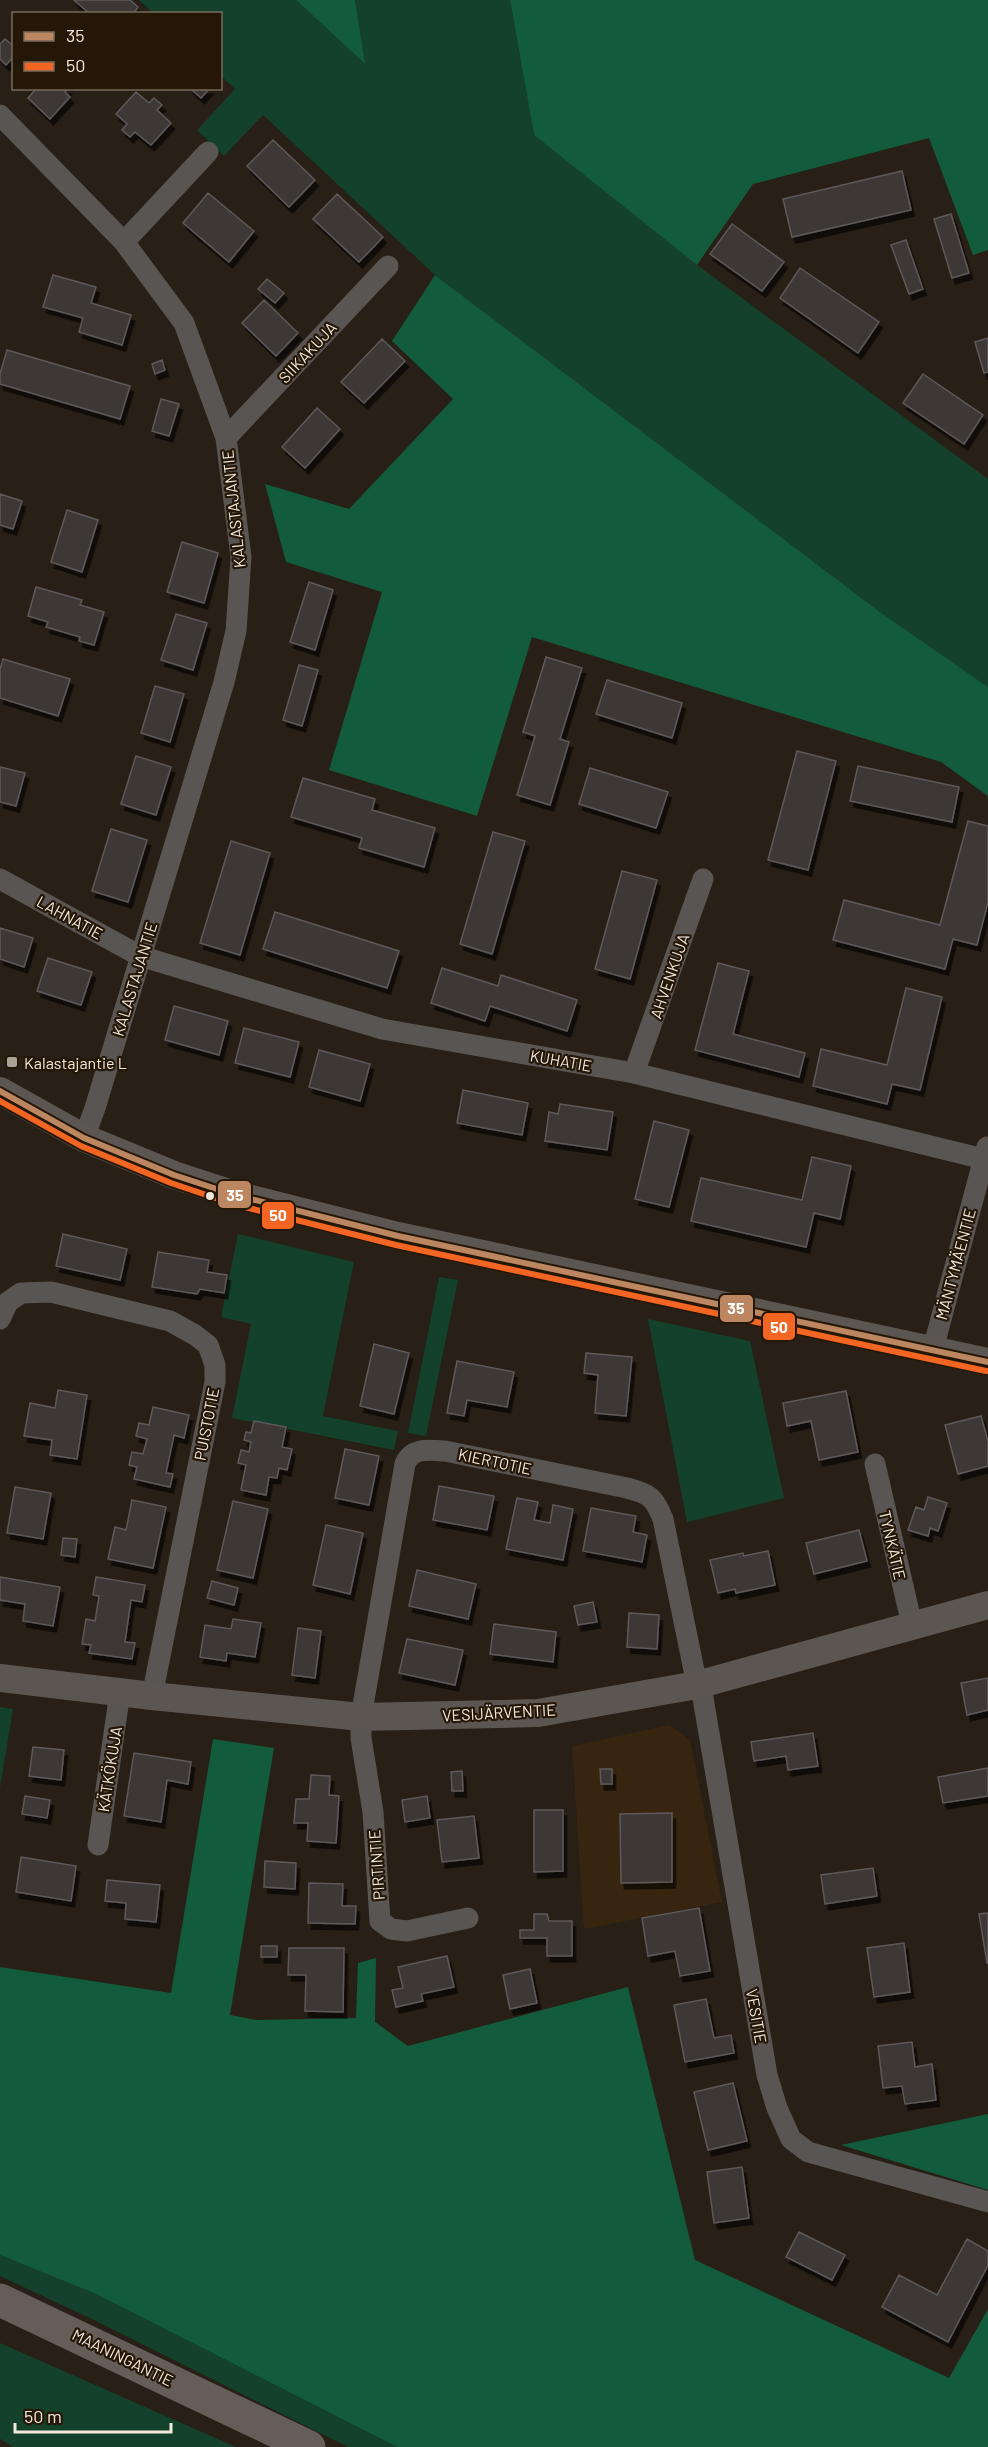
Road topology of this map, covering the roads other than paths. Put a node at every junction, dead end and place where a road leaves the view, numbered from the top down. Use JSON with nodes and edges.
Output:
{"nodes":[{"id":1,"x":0,"y":115,"type":"edge"},
{"id":2,"x":208,"y":152,"type":"dead end"},
{"id":3,"x":124,"y":242,"type":"junction"},
{"id":4,"x":388,"y":266,"type":"dead end"},
{"id":5,"x":226,"y":438,"type":"junction"},
{"id":6,"x":0,"y":879,"type":"edge"},
{"id":7,"x":703,"y":879,"type":"dead end"},
{"id":8,"x":141,"y":956,"type":"junction"},
{"id":9,"x":634,"y":1073,"type":"junction"},
{"id":10,"x":0,"y":1091,"type":"edge"},
{"id":11,"x":84,"y":1138,"type":"junction"},
{"id":12,"x":986,"y":1155,"type":"edge"},
{"id":13,"x":0,"y":1319,"type":"edge"},
{"id":14,"x":933,"y":1349,"type":"junction"},
{"id":15,"x":988,"y":1362,"type":"edge"},
{"id":16,"x":875,"y":1464,"type":"dead end"},
{"id":17,"x":988,"y":1605,"type":"edge"},
{"id":18,"x":912,"y":1625,"type":"junction"},
{"id":19,"x":0,"y":1678,"type":"edge"},
{"id":20,"x":697,"y":1685,"type":"junction"},
{"id":21,"x":120,"y":1692,"type":"junction"},
{"id":22,"x":152,"y":1696,"type":"junction"},
{"id":23,"x":361,"y":1717,"type":"junction"},
{"id":24,"x":98,"y":1845,"type":"dead end"},
{"id":25,"x":468,"y":1918,"type":"dead end"},
{"id":26,"x":988,"y":2202,"type":"edge"},
{"id":27,"x":0,"y":2300,"type":"edge"},
{"id":28,"x":309,"y":2447,"type":"edge"}],
"edges":[{"from":1,"to":3,"type":"street","name":"KALASTAJANTIE"},
{"from":2,"to":3,"type":"street"},
{"from":3,"to":5,"type":"street","name":"KALASTAJANTIE"},
{"from":4,"to":5,"type":"street","name":"SIIKAKUJA"},
{"from":5,"to":8,"type":"street","name":"KALASTAJANTIE"},
{"from":6,"to":8,"type":"street","name":"LAHNATIE"},
{"from":7,"to":9,"type":"street","name":"AHVENKUJA"},
{"from":8,"to":9,"type":"street","name":"KUHATIE"},
{"from":8,"to":11,"type":"street","name":"KALASTAJANTIE"},
{"from":9,"to":12,"type":"street","name":"KUHATIE"},
{"from":10,"to":11,"type":"street"},
{"from":11,"to":14,"type":"street"},
{"from":12,"to":14,"type":"street","name":"MÄNTYMÄENTIE"},
{"from":13,"to":22,"type":"street","name":"PUISTOTIE"},
{"from":14,"to":15,"type":"street"},
{"from":16,"to":18,"type":"street","name":"TYNKÄTIE"},
{"from":17,"to":18,"type":"street","name":"VESIJÄRVENTIE"},
{"from":18,"to":20,"type":"street","name":"VESIJÄRVENTIE"},
{"from":19,"to":21,"type":"street","name":"VESIJÄRVENTIE"},
{"from":20,"to":23,"type":"street","name":"VESIJÄRVENTIE"},
{"from":20,"to":23,"type":"street","name":"KIERTOTIE"},
{"from":20,"to":26,"type":"street","name":"VESITIE"},
{"from":21,"to":22,"type":"street","name":"VESIJÄRVENTIE"},
{"from":21,"to":24,"type":"street","name":"KÄTKÖKUJA"},
{"from":22,"to":23,"type":"street","name":"VESIJÄRVENTIE"},
{"from":23,"to":25,"type":"street","name":"PIRTINTIE"},
{"from":27,"to":28,"type":"main road","name":"MAANINGANTIE"}]}
